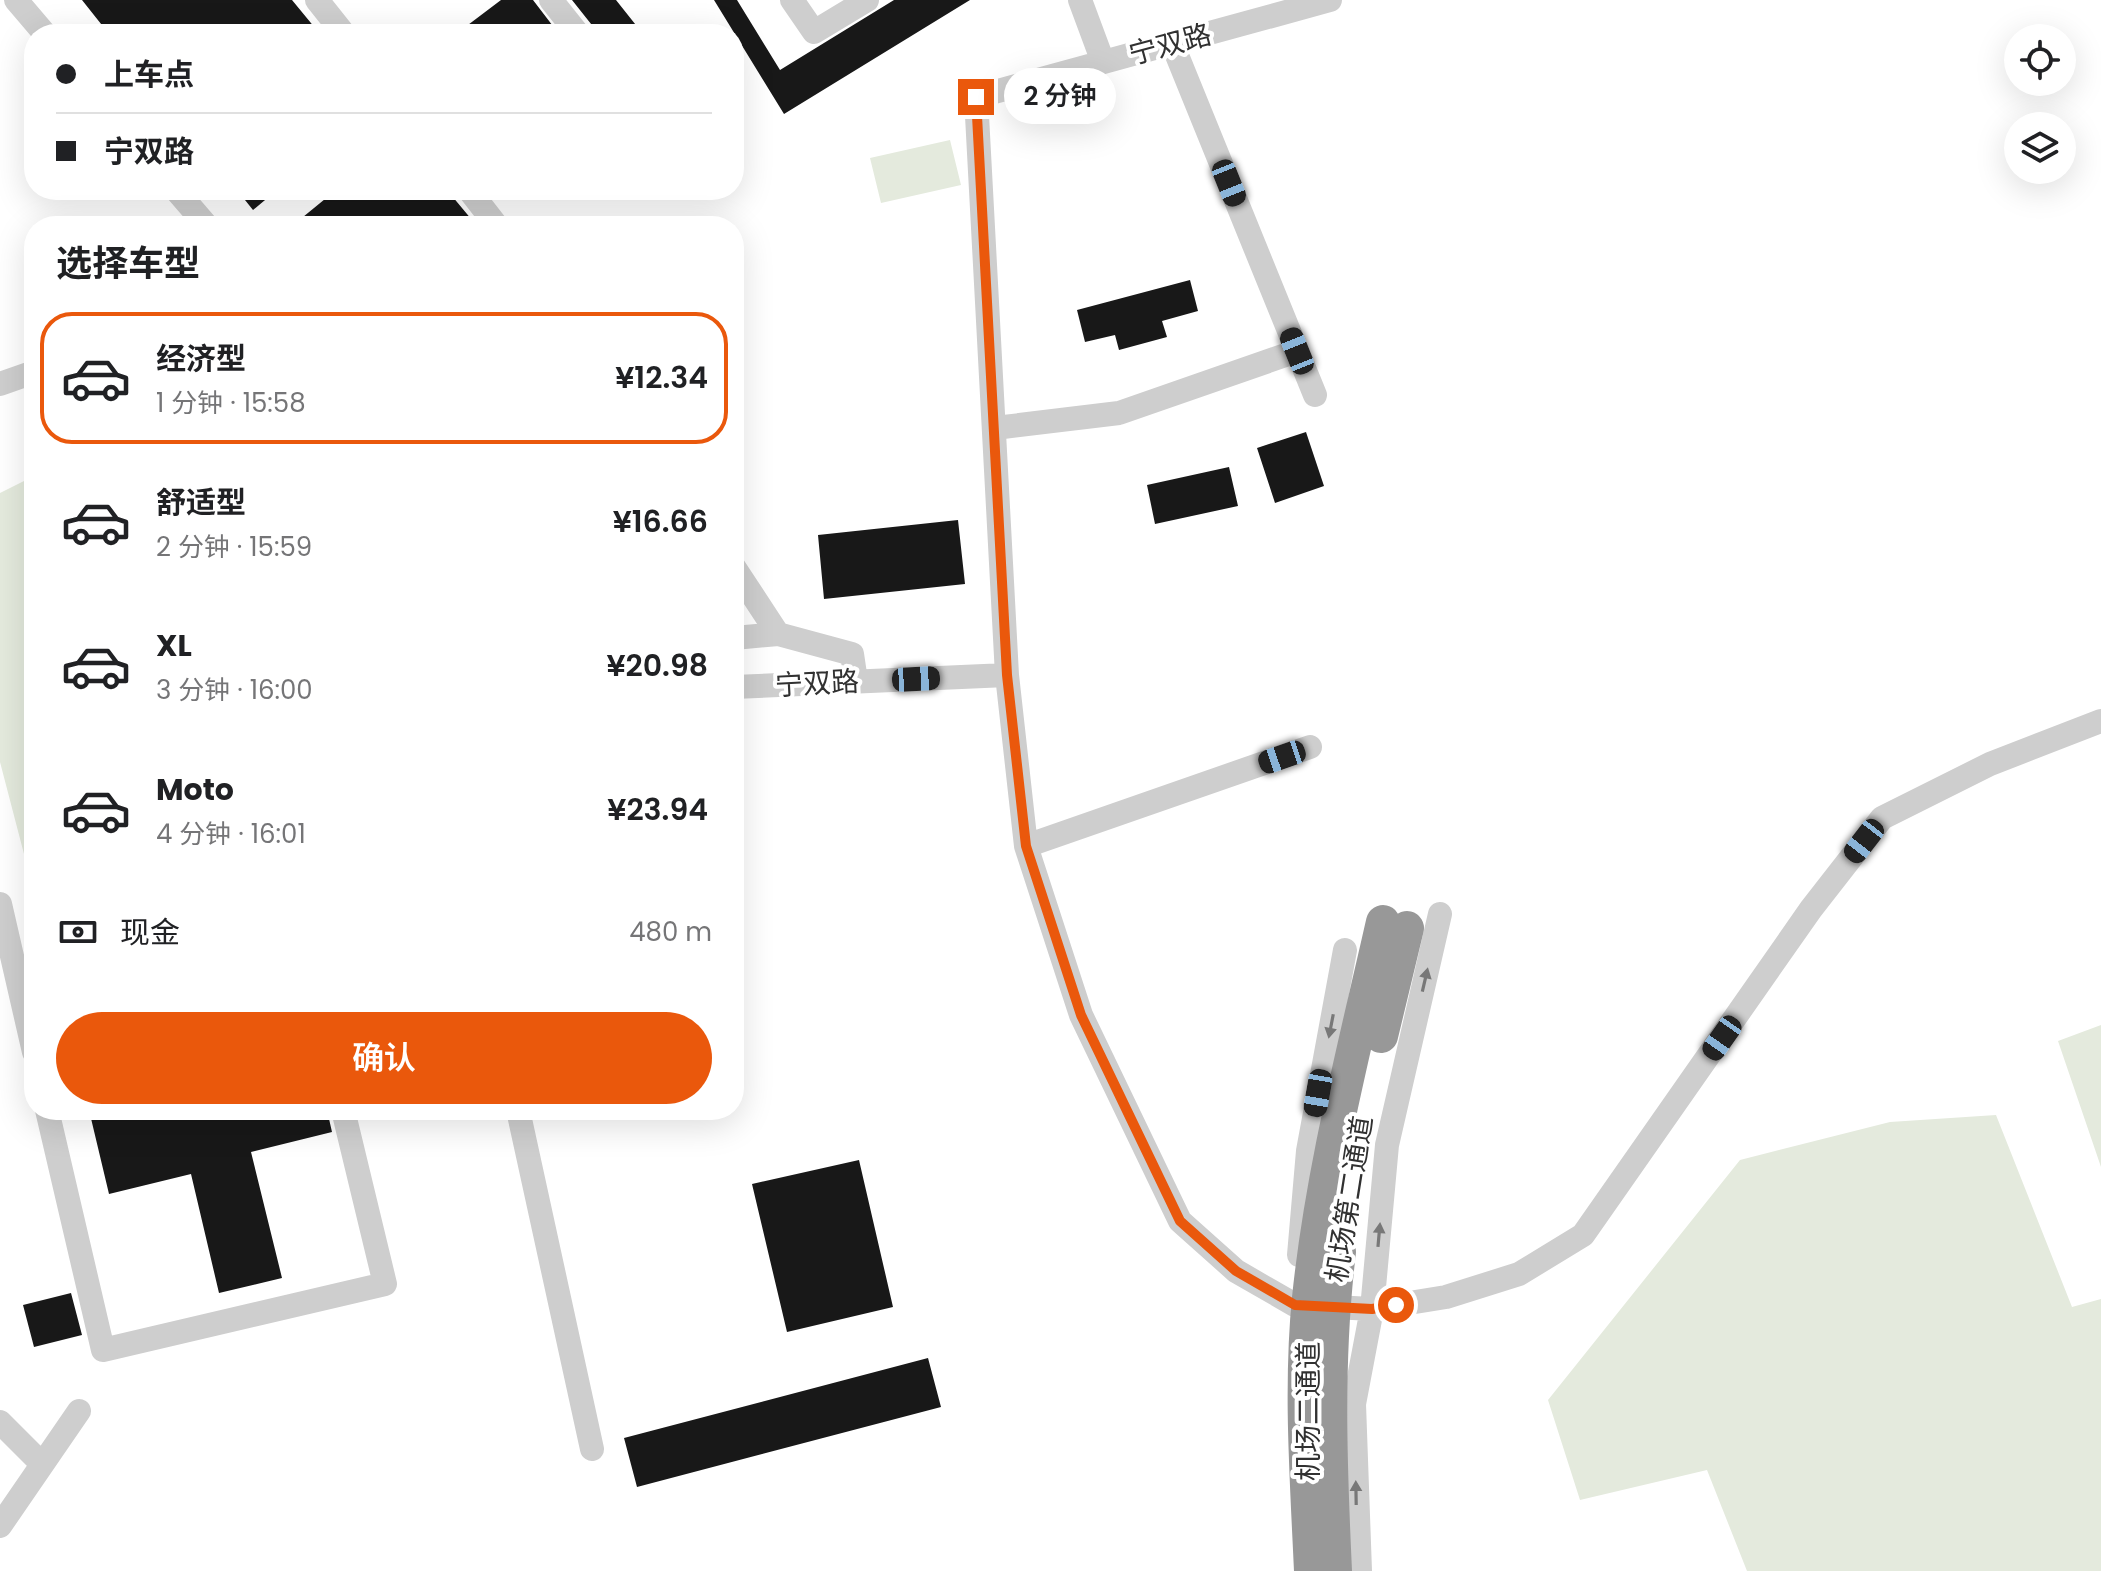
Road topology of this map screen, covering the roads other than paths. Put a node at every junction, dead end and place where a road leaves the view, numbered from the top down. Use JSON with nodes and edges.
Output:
{"nodes":[{"id":1,"x":16,"y":0,"type":"edge"},
{"id":2,"x":317,"y":0,"type":"edge"},
{"id":3,"x":551,"y":0,"type":"edge"},
{"id":4,"x":792,"y":0,"type":"edge"},
{"id":5,"x":867,"y":0,"type":"edge"},
{"id":6,"x":1080,"y":0,"type":"edge"},
{"id":7,"x":1330,"y":0,"type":"edge"},
{"id":8,"x":36,"y":24,"type":"edge"},
{"id":9,"x":336,"y":24,"type":"edge"},
{"id":10,"x":570,"y":24,"type":"edge"},
{"id":11,"x":1172,"y":43,"type":"junction"},
{"id":12,"x":1103,"y":62,"type":"junction"},
{"id":13,"x":185,"y":200,"type":"edge"},
{"id":14,"x":477,"y":200,"type":"edge"},
{"id":15,"x":198,"y":216,"type":"edge"},
{"id":16,"x":489,"y":216,"type":"edge"},
{"id":17,"x":1297,"y":351,"type":"junction"},
{"id":18,"x":24,"y":376,"type":"edge"},
{"id":19,"x":0,"y":384,"type":"edge"},
{"id":20,"x":1315,"y":395,"type":"dead end"},
{"id":21,"x":995,"y":428,"type":"junction"},
{"id":22,"x":744,"y":582,"type":"edge"},
{"id":23,"x":778,"y":634,"type":"junction"},
{"id":24,"x":744,"y":637,"type":"edge"},
{"id":25,"x":1007,"y":675,"type":"junction"},
{"id":26,"x":856,"y":681,"type":"junction"},
{"id":27,"x":744,"y":687,"type":"edge"},
{"id":28,"x":2101,"y":721,"type":"edge"},
{"id":29,"x":1310,"y":747,"type":"dead end"},
{"id":30,"x":1026,"y":846,"type":"junction"},
{"id":31,"x":0,"y":904,"type":"edge"},
{"id":32,"x":1440,"y":914,"type":"dead end"},
{"id":33,"x":1395,"y":925,"type":"joint"},
{"id":34,"x":1345,"y":950,"type":"dead end"},
{"id":35,"x":24,"y":1008,"type":"edge"},
{"id":36,"x":49,"y":1120,"type":"edge"},
{"id":37,"x":345,"y":1120,"type":"edge"},
{"id":38,"x":520,"y":1120,"type":"edge"},
{"id":39,"x":1295,"y":1305,"type":"junction"},
{"id":40,"x":1372,"y":1309,"type":"junction"},
{"id":41,"x":79,"y":1411,"type":"dead end"},
{"id":42,"x":0,"y":1422,"type":"edge"},
{"id":43,"x":592,"y":1449,"type":"dead end"},
{"id":44,"x":42,"y":1464,"type":"junction"},
{"id":45,"x":0,"y":1526,"type":"edge"},
{"id":46,"x":1304,"y":1571,"type":"edge"},
{"id":47,"x":1311,"y":1571,"type":"edge"},
{"id":48,"x":1335,"y":1571,"type":"edge"},
{"id":49,"x":1360,"y":1571,"type":"edge"}],
"edges":[{"from":1,"to":8,"type":"street"},
{"from":2,"to":9,"type":"street"},
{"from":3,"to":10,"type":"street"},
{"from":4,"to":5,"type":"street"},
{"from":6,"to":12,"type":"street","name":"宁双路"},
{"from":7,"to":11,"type":"street","name":"宁双路"},
{"from":11,"to":12,"type":"street","name":"宁双路"},
{"from":11,"to":17,"type":"street"},
{"from":12,"to":21,"type":"street","name":"宁双路"},
{"from":13,"to":15,"type":"street"},
{"from":14,"to":16,"type":"street"},
{"from":17,"to":20,"type":"street"},
{"from":17,"to":21,"type":"street"},
{"from":18,"to":19,"type":"street"},
{"from":21,"to":25,"type":"street","name":"宁双路"},
{"from":22,"to":23,"type":"street"},
{"from":23,"to":24,"type":"street"},
{"from":23,"to":26,"type":"street"},
{"from":25,"to":26,"type":"street","name":"宁双路"},
{"from":25,"to":30,"type":"street"},
{"from":26,"to":27,"type":"street","name":"宁双路"},
{"from":28,"to":40,"type":"street"},
{"from":29,"to":30,"type":"street"},
{"from":30,"to":39,"type":"street"},
{"from":31,"to":35,"type":"street"},
{"from":40,"to":32,"type":"street","one_way":true},
{"from":33,"to":47,"type":"highway","name":"机场二通道"},
{"from":33,"to":48,"type":"highway","name":"机场第二通道"},
{"from":34,"to":39,"type":"street","one_way":true},
{"from":36,"to":37,"type":"street"},
{"from":38,"to":43,"type":"street"},
{"from":39,"to":40,"type":"street"},
{"from":39,"to":46,"type":"street"},
{"from":49,"to":40,"type":"street","one_way":true},
{"from":41,"to":44,"type":"street"},
{"from":42,"to":44,"type":"street"},
{"from":44,"to":45,"type":"street"}]}
